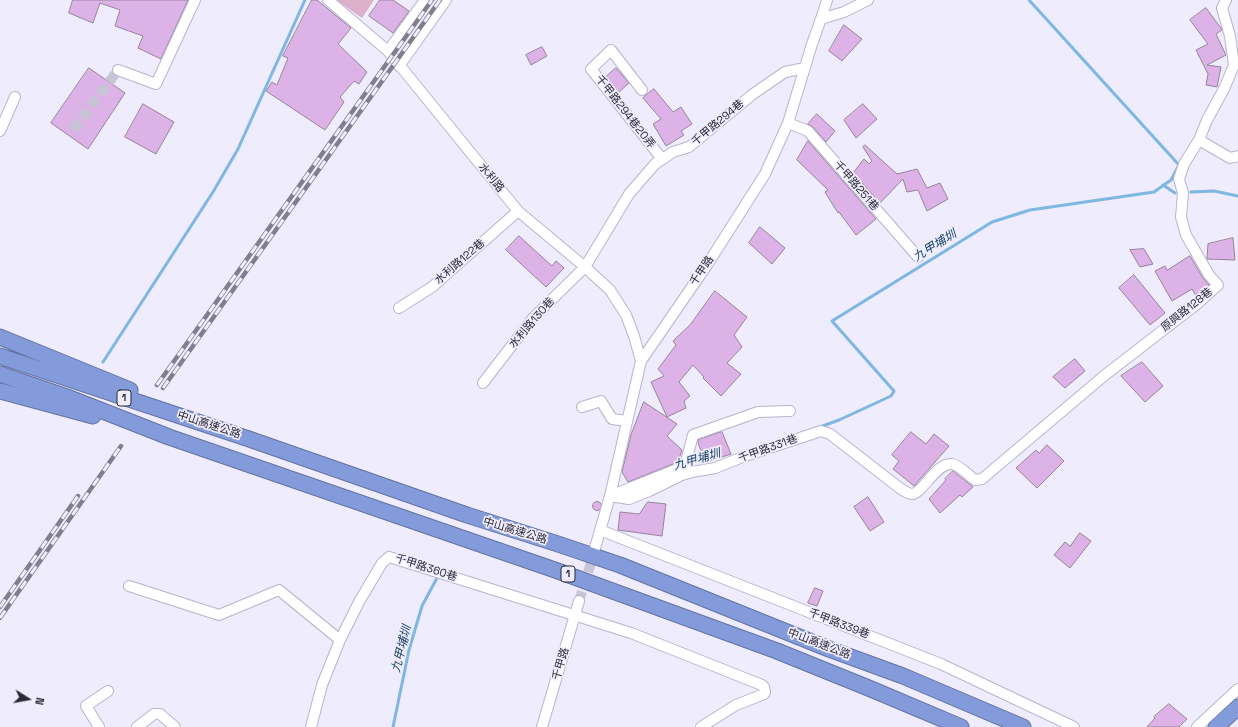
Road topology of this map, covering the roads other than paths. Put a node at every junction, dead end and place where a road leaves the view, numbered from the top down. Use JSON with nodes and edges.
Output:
{"nodes":[{"id":1,"x":195,"y":0,"type":"edge"},
{"id":2,"x":328,"y":0,"type":"edge"},
{"id":3,"x":425,"y":0,"type":"edge"},
{"id":4,"x":446,"y":0,"type":"edge"},
{"id":5,"x":827,"y":0,"type":"edge"},
{"id":6,"x":868,"y":0,"type":"edge"},
{"id":7,"x":1226,"y":0,"type":"edge"},
{"id":8,"x":822,"y":20,"type":"junction"},
{"id":9,"x":388,"y":51,"type":"junction"},
{"id":10,"x":399,"y":66,"type":"junction"},
{"id":11,"x":805,"y":68,"type":"junction"},
{"id":12,"x":118,"y":70,"type":"dead end"},
{"id":13,"x":642,"y":90,"type":"dead end"},
{"id":14,"x":15,"y":97,"type":"dead end"},
{"id":15,"x":788,"y":124,"type":"junction"},
{"id":16,"x":0,"y":131,"type":"edge"},
{"id":17,"x":1199,"y":140,"type":"junction"},
{"id":18,"x":1238,"y":156,"type":"edge"},
{"id":19,"x":662,"y":159,"type":"junction"},
{"id":20,"x":518,"y":211,"type":"junction"},
{"id":21,"x":918,"y":258,"type":"dead end"},
{"id":22,"x":585,"y":267,"type":"junction"},
{"id":23,"x":400,"y":308,"type":"dead end"},
{"id":24,"x":0,"y":337,"type":"edge"},
{"id":25,"x":0,"y":356,"type":"edge"},
{"id":26,"x":641,"y":361,"type":"junction"},
{"id":27,"x":0,"y":374,"type":"edge"},
{"id":28,"x":483,"y":383,"type":"dead end"},
{"id":29,"x":0,"y":391,"type":"edge"},
{"id":30,"x":582,"y":407,"type":"dead end"},
{"id":31,"x":790,"y":411,"type":"dead end"},
{"id":32,"x":627,"y":421,"type":"junction"},
{"id":33,"x":169,"y":437,"type":"junction"},
{"id":34,"x":249,"y":439,"type":"junction"},
{"id":35,"x":913,"y":494,"type":"joint"},
{"id":36,"x":610,"y":496,"type":"junction"},
{"id":37,"x":600,"y":530,"type":"junction"},
{"id":38,"x":595,"y":548,"type":"tunnel mouth"},
{"id":39,"x":129,"y":586,"type":"dead end"},
{"id":40,"x":579,"y":601,"type":"tunnel mouth"},
{"id":41,"x":574,"y":616,"type":"junction"},
{"id":42,"x":340,"y":640,"type":"junction"},
{"id":43,"x":1238,"y":689,"type":"edge"},
{"id":44,"x":108,"y":692,"type":"dead end"},
{"id":45,"x":1238,"y":706,"type":"edge"},
{"id":46,"x":99,"y":727,"type":"edge"},
{"id":47,"x":137,"y":727,"type":"edge"},
{"id":48,"x":175,"y":727,"type":"edge"},
{"id":49,"x":311,"y":727,"type":"edge"},
{"id":50,"x":542,"y":727,"type":"edge"},
{"id":51,"x":701,"y":727,"type":"edge"},
{"id":52,"x":961,"y":727,"type":"edge"},
{"id":53,"x":1023,"y":727,"type":"edge"},
{"id":54,"x":1074,"y":727,"type":"edge"},
{"id":55,"x":1198,"y":727,"type":"edge"},
{"id":56,"x":1216,"y":727,"type":"edge"}],
"edges":[{"from":1,"to":12,"type":"street"},
{"from":2,"to":9,"type":"street","name":"水利路"},
{"from":3,"to":9,"type":"street"},
{"from":4,"to":10,"type":"street"},
{"from":5,"to":8,"type":"street","name":"千甲路"},
{"from":6,"to":8,"type":"street"},
{"from":7,"to":17,"type":"street","name":"原興路128巷"},
{"from":8,"to":11,"type":"street","name":"千甲路"},
{"from":9,"to":10,"type":"street","name":"水利路"},
{"from":10,"to":20,"type":"street","name":"水利路"},
{"from":11,"to":15,"type":"street","name":"千甲路"},
{"from":11,"to":19,"type":"street","name":"千甲路294巷"},
{"from":13,"to":19,"type":"street","name":"千甲路294巷20弄"},
{"from":14,"to":16,"type":"street"},
{"from":15,"to":21,"type":"street","name":"千甲路251巷"},
{"from":15,"to":26,"type":"street","name":"千甲路"},
{"from":17,"to":18,"type":"street"},
{"from":17,"to":35,"type":"street","name":"原興路128巷"},
{"from":19,"to":22,"type":"street","name":"千甲路294巷"},
{"from":20,"to":22,"type":"street","name":"水利路"},
{"from":20,"to":23,"type":"street","name":"水利路122巷"},
{"from":22,"to":26,"type":"street","name":"水利路"},
{"from":22,"to":28,"type":"street","name":"水利路130巷"},
{"from":24,"to":34,"type":"highway"},
{"from":25,"to":34,"type":"highway","name":"中山高速公路","number":"1"},
{"from":26,"to":32,"type":"street","name":"千甲路"},
{"from":27,"to":33,"type":"highway","name":"中山高速公路","number":"1"},
{"from":29,"to":33,"type":"highway"},
{"from":30,"to":32,"type":"street"},
{"from":31,"to":36,"type":"street"},
{"from":32,"to":36,"type":"street","name":"千甲路"},
{"from":33,"to":52,"type":"highway","name":"中山高速公路","number":"1"},
{"from":34,"to":53,"type":"highway","name":"中山高速公路","number":"1"},
{"from":35,"to":36,"type":"street","name":"千甲路331巷"},
{"from":36,"to":37,"type":"street","name":"千甲路"},
{"from":37,"to":38,"type":"street","name":"千甲路"},
{"from":37,"to":54,"type":"street","name":"千甲路339巷"},
{"from":39,"to":42,"type":"street"},
{"from":40,"to":41,"type":"street","name":"千甲路"},
{"from":41,"to":42,"type":"street","name":"千甲路360巷"},
{"from":41,"to":50,"type":"street","name":"千甲路"},
{"from":41,"to":51,"type":"street"},
{"from":42,"to":49,"type":"street","name":"千甲路360巷"},
{"from":43,"to":55,"type":"street"},
{"from":44,"to":46,"type":"street"},
{"from":45,"to":56,"type":"highway"},
{"from":47,"to":48,"type":"street"}]}
